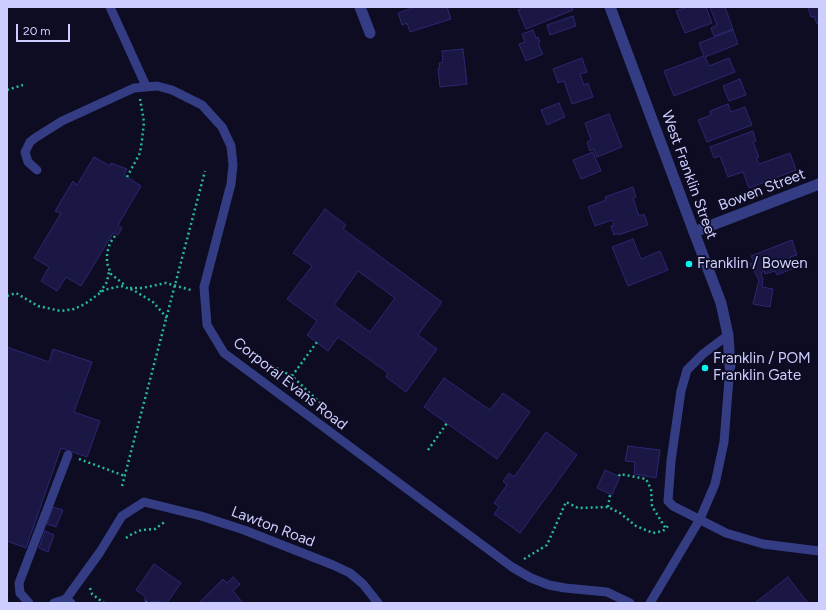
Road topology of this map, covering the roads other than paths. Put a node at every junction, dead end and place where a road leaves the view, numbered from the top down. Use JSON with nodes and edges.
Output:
{"nodes":[{"id":1,"x":110,"y":7,"type":"edge"},
{"id":2,"x":360,"y":7,"type":"edge"},
{"id":3,"x":610,"y":7,"type":"edge"},
{"id":4,"x":370,"y":33,"type":"dead end"},
{"id":5,"x":146,"y":86,"type":"junction"},
{"id":6,"x":37,"y":170,"type":"dead end"},
{"id":7,"x":819,"y":184,"type":"edge"},
{"id":8,"x":694,"y":232,"type":"junction"},
{"id":9,"x":728,"y":335,"type":"junction"},
{"id":10,"x":730,"y":366,"type":"joint"},
{"id":11,"x":68,"y":455,"type":"road end"},
{"id":12,"x":700,"y":519,"type":"junction"},
{"id":13,"x":819,"y":551,"type":"edge"},
{"id":14,"x":69,"y":601,"type":"edge"},
{"id":15,"x":28,"y":603,"type":"edge"},
{"id":16,"x":54,"y":603,"type":"edge"},
{"id":17,"x":378,"y":603,"type":"edge"},
{"id":18,"x":630,"y":603,"type":"edge"},
{"id":19,"x":650,"y":603,"type":"edge"}],
"edges":[{"from":1,"to":5,"type":"lane"},
{"from":2,"to":4,"type":"street"},
{"from":3,"to":8,"type":"street","name":"West Franklin Street"},
{"from":5,"to":6,"type":"lane","name":"Corporal Evans Road"},
{"from":5,"to":18,"type":"lane","name":"Corporal Evans Road"},
{"from":7,"to":8,"type":"street","name":"Bowen Street"},
{"from":8,"to":9,"type":"street","name":"West Franklin Street"},
{"from":9,"to":10,"type":"street","name":"West Franklin Street"},
{"from":9,"to":12,"type":"lane"},
{"from":10,"to":12,"type":"lane","name":"West Franklin Street"},
{"from":11,"to":15,"type":"lane"},
{"from":12,"to":13,"type":"lane"},
{"from":12,"to":19,"type":"lane"},
{"from":14,"to":16,"type":"lane"},
{"from":14,"to":17,"type":"lane","name":"Lawton Road"}]}
